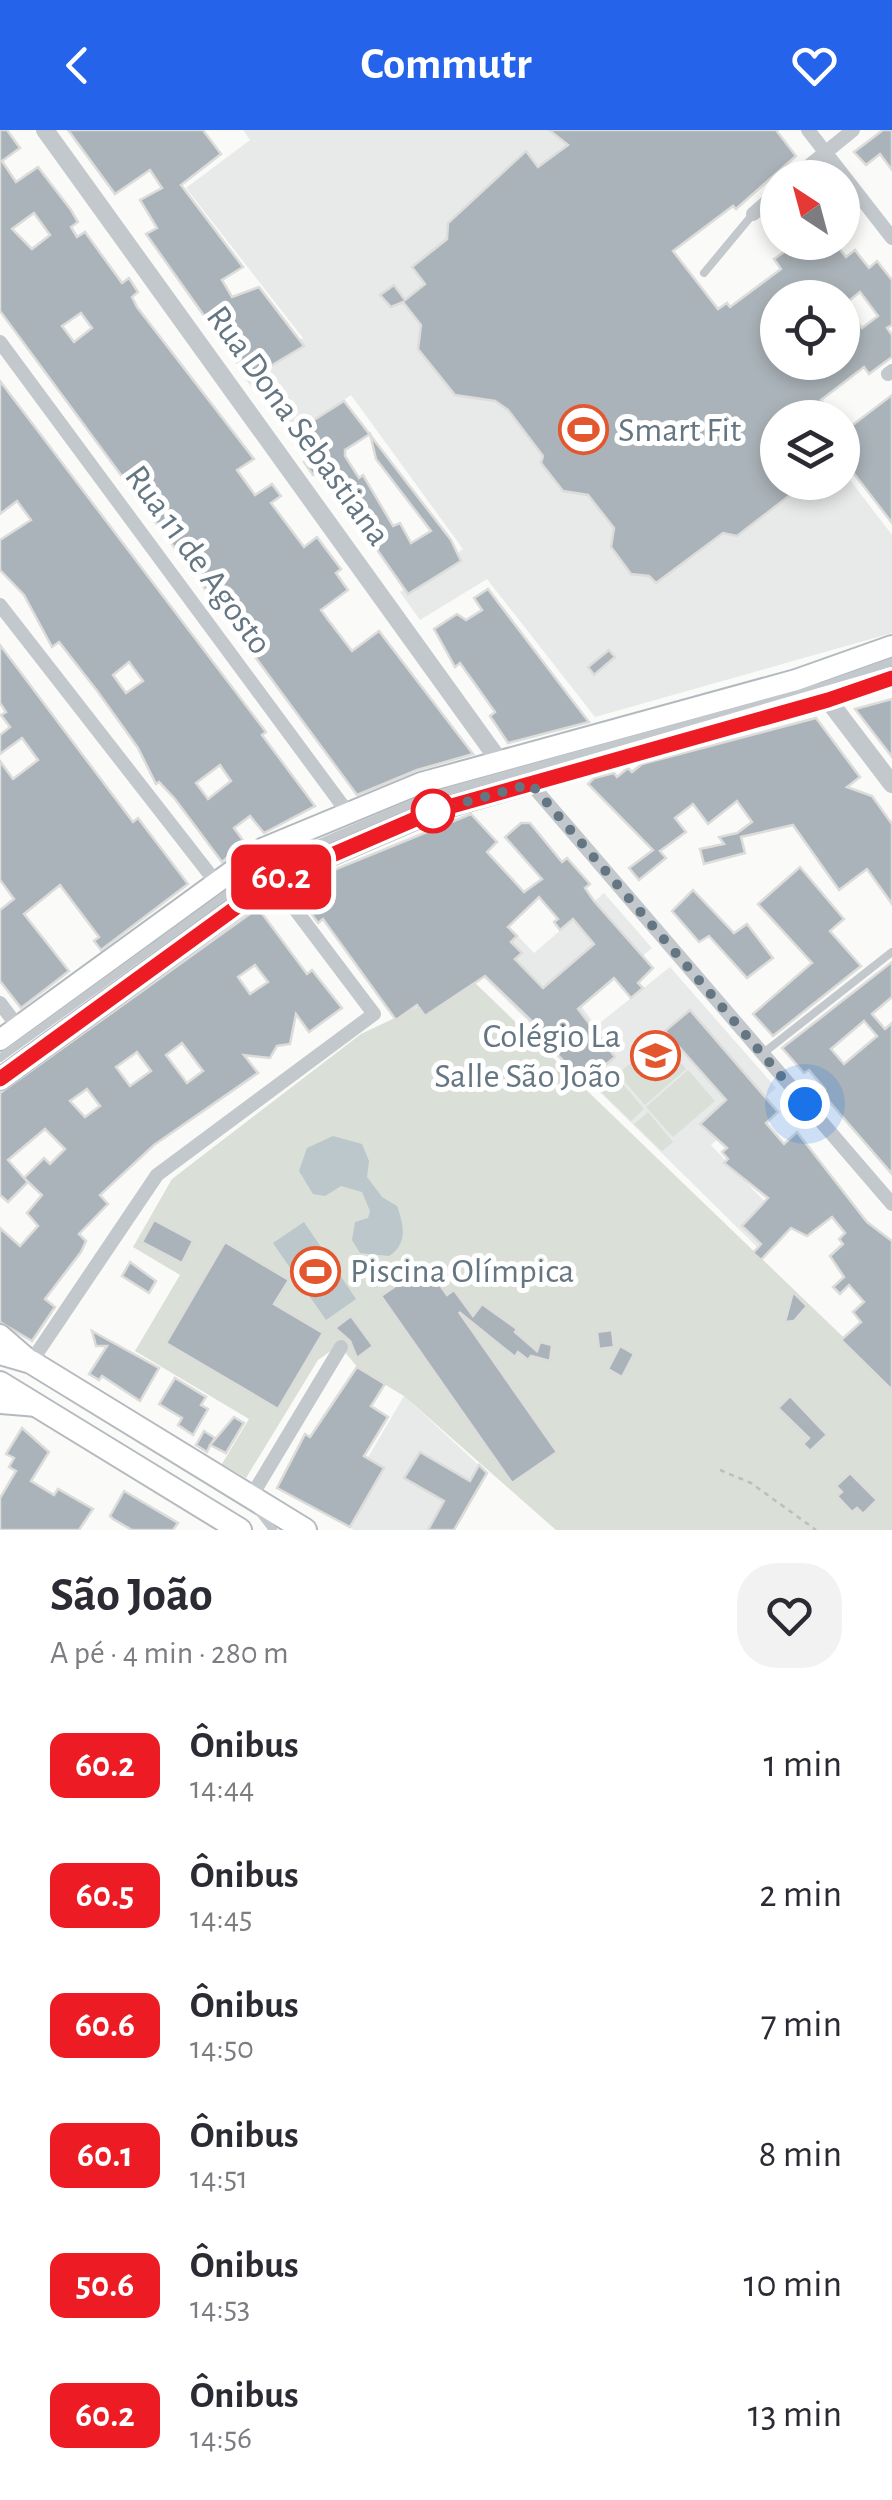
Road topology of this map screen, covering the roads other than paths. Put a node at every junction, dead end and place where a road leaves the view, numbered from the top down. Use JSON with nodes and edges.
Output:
{"nodes":[{"id":1,"x":46,"y":130,"type":"edge"},
{"id":2,"x":808,"y":130,"type":"edge"},
{"id":3,"x":853,"y":130,"type":"edge"},
{"id":4,"x":825,"y":152,"type":"junction"},
{"id":5,"x":815,"y":160,"type":"edge"},
{"id":6,"x":760,"y":207,"type":"edge"},
{"id":7,"x":752,"y":214,"type":"joint"},
{"id":8,"x":892,"y":238,"type":"edge"},
{"id":9,"x":704,"y":273,"type":"dead end"},
{"id":10,"x":0,"y":342,"type":"edge"},
{"id":11,"x":0,"y":605,"type":"edge"},
{"id":12,"x":892,"y":646,"type":"edge"},
{"id":13,"x":892,"y":662,"type":"edge"},
{"id":14,"x":892,"y":678,"type":"edge"},
{"id":15,"x":812,"y":690,"type":"junction"},
{"id":16,"x":600,"y":732,"type":"junction"},
{"id":17,"x":498,"y":759,"type":"junction"},
{"id":18,"x":526,"y":777,"type":"junction"},
{"id":19,"x":892,"y":784,"type":"edge"},
{"id":20,"x":348,"y":813,"type":"junction"},
{"id":21,"x":274,"y":880,"type":"junction"},
{"id":22,"x":215,"y":881,"type":"junction"},
{"id":23,"x":182,"y":926,"type":"junction"},
{"id":24,"x":892,"y":952,"type":"edge"},
{"id":25,"x":109,"y":959,"type":"junction"},
{"id":26,"x":129,"y":985,"type":"junction"},
{"id":27,"x":0,"y":1003,"type":"edge"},
{"id":28,"x":18,"y":1027,"type":"junction"},
{"id":29,"x":0,"y":1040,"type":"edge"},
{"id":30,"x":762,"y":1054,"type":"junction"},
{"id":31,"x":0,"y":1058,"type":"edge"},
{"id":32,"x":0,"y":1079,"type":"edge"},
{"id":33,"x":892,"y":1204,"type":"edge"},
{"id":34,"x":0,"y":1335,"type":"edge"},
{"id":35,"x":341,"y":1347,"type":"dead end"},
{"id":36,"x":0,"y":1353,"type":"edge"},
{"id":37,"x":32,"y":1362,"type":"junction"},
{"id":38,"x":1,"y":1401,"type":"edge"},
{"id":39,"x":252,"y":1497,"type":"junction"},
{"id":40,"x":270,"y":1528,"type":"edge"},
{"id":41,"x":235,"y":1529,"type":"edge"},
{"id":42,"x":306,"y":1530,"type":"edge"}],
"edges":[{"from":1,"to":17,"type":"street","name":"Rua Dona Sebastiana"},
{"from":2,"to":4,"type":"street"},
{"from":3,"to":4,"type":"street"},
{"from":4,"to":5,"type":"street"},
{"from":4,"to":8,"type":"street"},
{"from":6,"to":7,"type":"street"},
{"from":7,"to":9,"type":"lane"},
{"from":10,"to":20,"type":"street","name":"Rua 11 de Agosto"},
{"from":11,"to":22,"type":"street"},
{"from":12,"to":15,"type":"main road"},
{"from":13,"to":15,"type":"lane"},
{"from":14,"to":15,"type":"main road"},
{"from":15,"to":16,"type":"main road"},
{"from":15,"to":18,"type":"lane"},
{"from":15,"to":18,"type":"main road"},
{"from":15,"to":19,"type":"street"},
{"from":16,"to":17,"type":"main road"},
{"from":16,"to":18,"type":"lane"},
{"from":17,"to":20,"type":"main road"},
{"from":18,"to":21,"type":"main road"},
{"from":18,"to":23,"type":"lane"},
{"from":18,"to":30,"type":"street"},
{"from":20,"to":22,"type":"main road"},
{"from":21,"to":26,"type":"main road"},
{"from":21,"to":37,"type":"street"},
{"from":22,"to":25,"type":"main road"},
{"from":23,"to":25,"type":"lane"},
{"from":23,"to":26,"type":"lane"},
{"from":23,"to":31,"type":"lane"},
{"from":24,"to":30,"type":"lane"},
{"from":25,"to":28,"type":"main road"},
{"from":26,"to":32,"type":"main road"},
{"from":27,"to":28,"type":"street"},
{"from":28,"to":29,"type":"main road"},
{"from":30,"to":33,"type":"street"},
{"from":34,"to":37,"type":"main road"},
{"from":35,"to":39,"type":"street"},
{"from":36,"to":37,"type":"main road"},
{"from":37,"to":39,"type":"main road"},
{"from":38,"to":41,"type":"main road"},
{"from":39,"to":40,"type":"lane"},
{"from":39,"to":41,"type":"street"},
{"from":39,"to":42,"type":"main road"},
{"from":40,"to":41,"type":"lane"}]}
